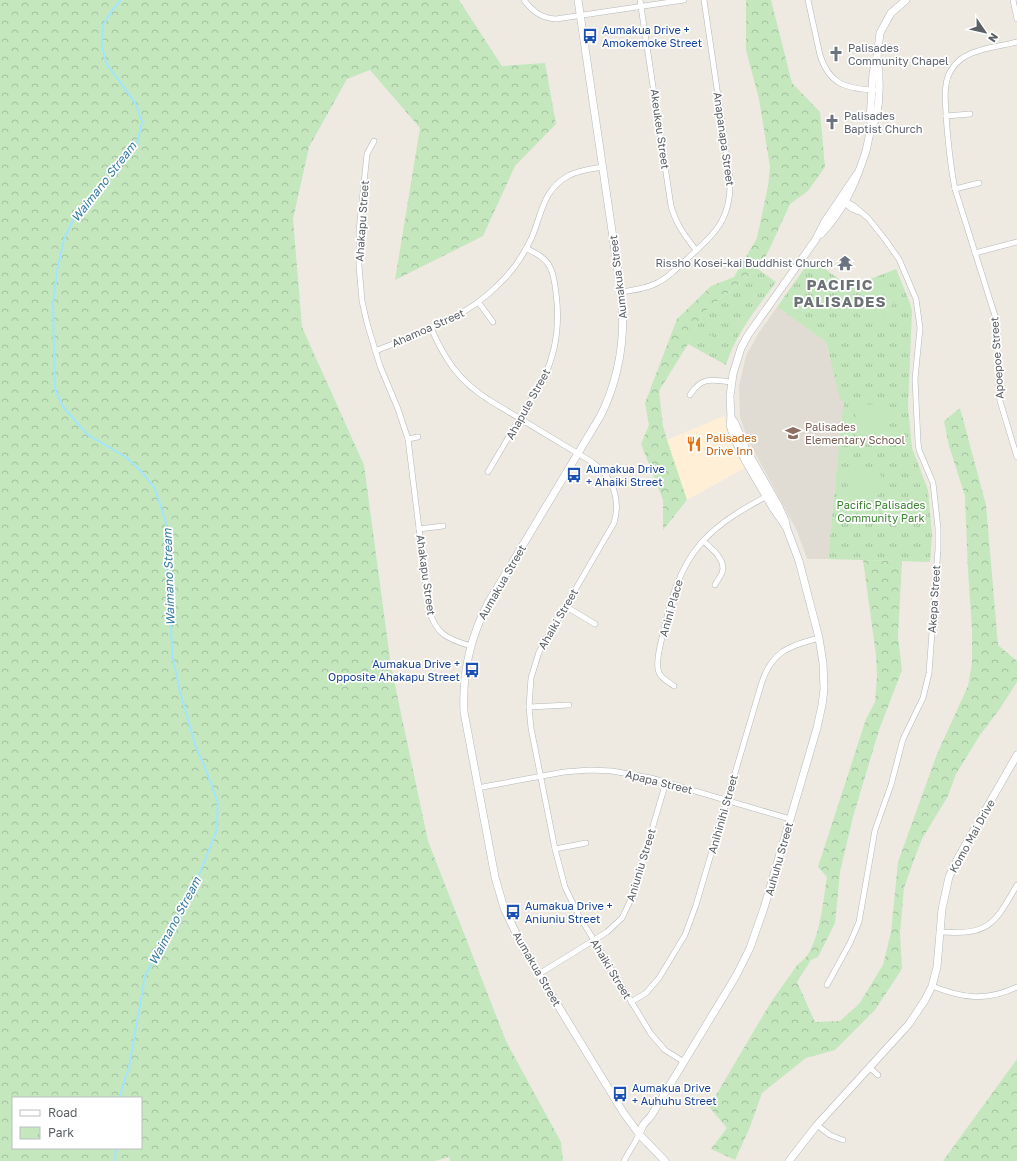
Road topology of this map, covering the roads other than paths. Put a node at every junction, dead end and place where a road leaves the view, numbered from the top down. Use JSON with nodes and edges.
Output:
{"nodes":[{"id":1,"x":524,"y":0,"type":"edge"},
{"id":2,"x":578,"y":0,"type":"edge"},
{"id":3,"x":640,"y":0,"type":"edge"},
{"id":4,"x":684,"y":0,"type":"edge"},
{"id":5,"x":704,"y":0,"type":"edge"},
{"id":6,"x":808,"y":0,"type":"edge"},
{"id":7,"x":906,"y":0,"type":"edge"},
{"id":8,"x":1013,"y":0,"type":"edge"},
{"id":9,"x":641,"y":6,"type":"junction"},
{"id":10,"x":580,"y":16,"type":"junction"},
{"id":11,"x":1017,"y":19,"type":"edge"},
{"id":12,"x":1017,"y":42,"type":"edge"},
{"id":13,"x":875,"y":90,"type":"junction"},
{"id":14,"x":970,"y":114,"type":"dead end"},
{"id":15,"x":946,"y":116,"type":"junction"},
{"id":16,"x":374,"y":141,"type":"dead end"},
{"id":17,"x":603,"y":167,"type":"junction"},
{"id":18,"x":979,"y":183,"type":"dead end"},
{"id":19,"x":955,"y":189,"type":"junction"},
{"id":20,"x":844,"y":201,"type":"junction"},
{"id":21,"x":1017,"y":242,"type":"edge"},
{"id":22,"x":526,"y":248,"type":"junction"},
{"id":23,"x":696,"y":250,"type":"junction"},
{"id":24,"x":975,"y":253,"type":"junction"},
{"id":25,"x":621,"y":292,"type":"junction"},
{"id":26,"x":479,"y":303,"type":"junction"},
{"id":27,"x":493,"y":322,"type":"dead end"},
{"id":28,"x":431,"y":328,"type":"junction"},
{"id":29,"x":375,"y":351,"type":"junction"},
{"id":30,"x":731,"y":382,"type":"junction"},
{"id":31,"x":690,"y":395,"type":"dead end"},
{"id":32,"x":520,"y":419,"type":"junction"},
{"id":33,"x":418,"y":437,"type":"dead end"},
{"id":34,"x":408,"y":439,"type":"junction"},
{"id":35,"x":578,"y":454,"type":"junction"},
{"id":36,"x":1017,"y":456,"type":"edge"},
{"id":37,"x":488,"y":472,"type":"dead end"},
{"id":38,"x":769,"y":495,"type":"junction"},
{"id":39,"x":443,"y":526,"type":"dead end"},
{"id":40,"x":419,"y":529,"type":"junction"},
{"id":41,"x":703,"y":541,"type":"junction"},
{"id":42,"x":715,"y":585,"type":"dead end"},
{"id":43,"x":565,"y":606,"type":"junction"},
{"id":44,"x":595,"y":624,"type":"dead end"},
{"id":45,"x":819,"y":638,"type":"junction"},
{"id":46,"x":470,"y":646,"type":"junction"},
{"id":47,"x":674,"y":686,"type":"dead end"},
{"id":48,"x":569,"y":705,"type":"dead end"},
{"id":49,"x":529,"y":707,"type":"junction"},
{"id":50,"x":1017,"y":755,"type":"edge"},
{"id":51,"x":541,"y":776,"type":"junction"},
{"id":52,"x":666,"y":782,"type":"junction"},
{"id":53,"x":477,"y":788,"type":"junction"},
{"id":54,"x":727,"y":800,"type":"junction"},
{"id":55,"x":790,"y":819,"type":"junction"},
{"id":56,"x":586,"y":843,"type":"dead end"},
{"id":57,"x":555,"y":849,"type":"junction"},
{"id":58,"x":1017,"y":885,"type":"edge"},
{"id":59,"x":941,"y":932,"type":"junction"},
{"id":60,"x":594,"y":940,"type":"junction"},
{"id":61,"x":539,"y":974,"type":"junction"},
{"id":62,"x":827,"y":985,"type":"dead end"},
{"id":63,"x":932,"y":986,"type":"junction"},
{"id":64,"x":1017,"y":988,"type":"edge"},
{"id":65,"x":631,"y":1002,"type":"junction"},
{"id":66,"x":684,"y":1062,"type":"junction"},
{"id":67,"x":869,"y":1067,"type":"junction"},
{"id":68,"x":878,"y":1075,"type":"dead end"},
{"id":69,"x":817,"y":1124,"type":"junction"},
{"id":70,"x":639,"y":1134,"type":"junction"},
{"id":71,"x":843,"y":1140,"type":"dead end"},
{"id":72,"x":624,"y":1161,"type":"edge"},
{"id":73,"x":665,"y":1161,"type":"edge"},
{"id":74,"x":789,"y":1161,"type":"edge"}],
"edges":[{"from":1,"to":10,"type":"street"},
{"from":2,"to":10,"type":"street","name":"Aumakua Street"},
{"from":3,"to":9,"type":"street","name":"Akeukeu Street"},
{"from":4,"to":9,"type":"street"},
{"from":5,"to":23,"type":"street","name":"Anapanapa Street"},
{"from":6,"to":13,"type":"street"},
{"from":7,"to":13,"type":"street","name":"Auhuhu Street"},
{"from":8,"to":11,"type":"street"},
{"from":9,"to":10,"type":"street"},
{"from":9,"to":23,"type":"street","name":"Akeukeu Street"},
{"from":10,"to":17,"type":"street","name":"Aumakua Street"},
{"from":12,"to":15,"type":"street","name":"Apoepoe Street"},
{"from":13,"to":20,"type":"street","name":"Auhuhu Street"},
{"from":14,"to":15,"type":"street"},
{"from":15,"to":19,"type":"street","name":"Apoepoe Street"},
{"from":16,"to":29,"type":"street","name":"Ahakapu Street"},
{"from":17,"to":22,"type":"street","name":"Ahamoa Street"},
{"from":17,"to":25,"type":"street","name":"Aumakua Street"},
{"from":18,"to":19,"type":"street"},
{"from":19,"to":24,"type":"street","name":"Apoepoe Street"},
{"from":20,"to":30,"type":"street","name":"Auhuhu Street"},
{"from":20,"to":62,"type":"street","name":"Akepa Street"},
{"from":21,"to":24,"type":"street"},
{"from":22,"to":26,"type":"street","name":"Ahamoa Street"},
{"from":22,"to":32,"type":"street","name":"Ahapule Street"},
{"from":23,"to":25,"type":"street","name":"Anapanapa Street"},
{"from":24,"to":36,"type":"street","name":"Apoepoe Street"},
{"from":25,"to":35,"type":"street","name":"Aumakua Street"},
{"from":26,"to":27,"type":"street"},
{"from":26,"to":28,"type":"street","name":"Ahamoa Street"},
{"from":28,"to":29,"type":"street","name":"Ahamoa Street"},
{"from":28,"to":32,"type":"street","name":"Ahaiki Street"},
{"from":29,"to":34,"type":"street","name":"Ahakapu Street"},
{"from":30,"to":31,"type":"street"},
{"from":30,"to":38,"type":"street","name":"Auhuhu Street"},
{"from":32,"to":35,"type":"street","name":"Ahaiki Street"},
{"from":32,"to":37,"type":"street","name":"Ahapule Street"},
{"from":33,"to":34,"type":"street"},
{"from":34,"to":40,"type":"street","name":"Ahakapu Street"},
{"from":35,"to":43,"type":"street","name":"Ahaiki Street"},
{"from":35,"to":46,"type":"street","name":"Aumakua Street"},
{"from":38,"to":41,"type":"street","name":"Anini Place"},
{"from":38,"to":45,"type":"street","name":"Auhuhu Street"},
{"from":39,"to":40,"type":"street","name":"Ahakapu Street"},
{"from":40,"to":46,"type":"street","name":"Ahakapu Street"},
{"from":41,"to":42,"type":"street"},
{"from":41,"to":47,"type":"street","name":"Anini Place"},
{"from":43,"to":44,"type":"street"},
{"from":43,"to":49,"type":"street","name":"Ahaiki Street"},
{"from":45,"to":54,"type":"street","name":"Anihinihi Street"},
{"from":45,"to":55,"type":"street","name":"Auhuhu Street"},
{"from":46,"to":53,"type":"street","name":"Aumakua Street"},
{"from":48,"to":49,"type":"street"},
{"from":49,"to":51,"type":"street","name":"Ahaiki Street"},
{"from":50,"to":59,"type":"street","name":"Komo Mai Drive"},
{"from":51,"to":52,"type":"street","name":"Apapa Street"},
{"from":51,"to":53,"type":"street","name":"Apapa Street"},
{"from":51,"to":57,"type":"street","name":"Ahaiki Street"},
{"from":52,"to":54,"type":"street","name":"Apapa Street"},
{"from":52,"to":60,"type":"street","name":"Aniuniu Street"},
{"from":53,"to":61,"type":"street","name":"Aumakua Street"},
{"from":54,"to":55,"type":"street","name":"Apapa Street"},
{"from":54,"to":65,"type":"street","name":"Anihinihi Street"},
{"from":55,"to":66,"type":"street","name":"Auhuhu Street"},
{"from":56,"to":57,"type":"street"},
{"from":57,"to":60,"type":"street","name":"Ahaiki Street"},
{"from":58,"to":59,"type":"street"},
{"from":59,"to":63,"type":"street","name":"Komo Mai Drive"},
{"from":60,"to":61,"type":"street","name":"Aniuniu Street"},
{"from":60,"to":65,"type":"street","name":"Ahaiki Street"},
{"from":61,"to":70,"type":"street","name":"Aumakua Street"},
{"from":63,"to":64,"type":"street"},
{"from":63,"to":67,"type":"street","name":"Komo Mai Drive"},
{"from":65,"to":66,"type":"street","name":"Ahaiki Street"},
{"from":66,"to":70,"type":"street","name":"Auhuhu Street"},
{"from":67,"to":68,"type":"street"},
{"from":67,"to":69,"type":"street","name":"Komo Mai Drive"},
{"from":69,"to":71,"type":"street"},
{"from":69,"to":74,"type":"street","name":"Komo Mai Drive"},
{"from":70,"to":72,"type":"street","name":"Auhuhu Street"},
{"from":70,"to":73,"type":"street","name":"Aumakua Street"}]}
